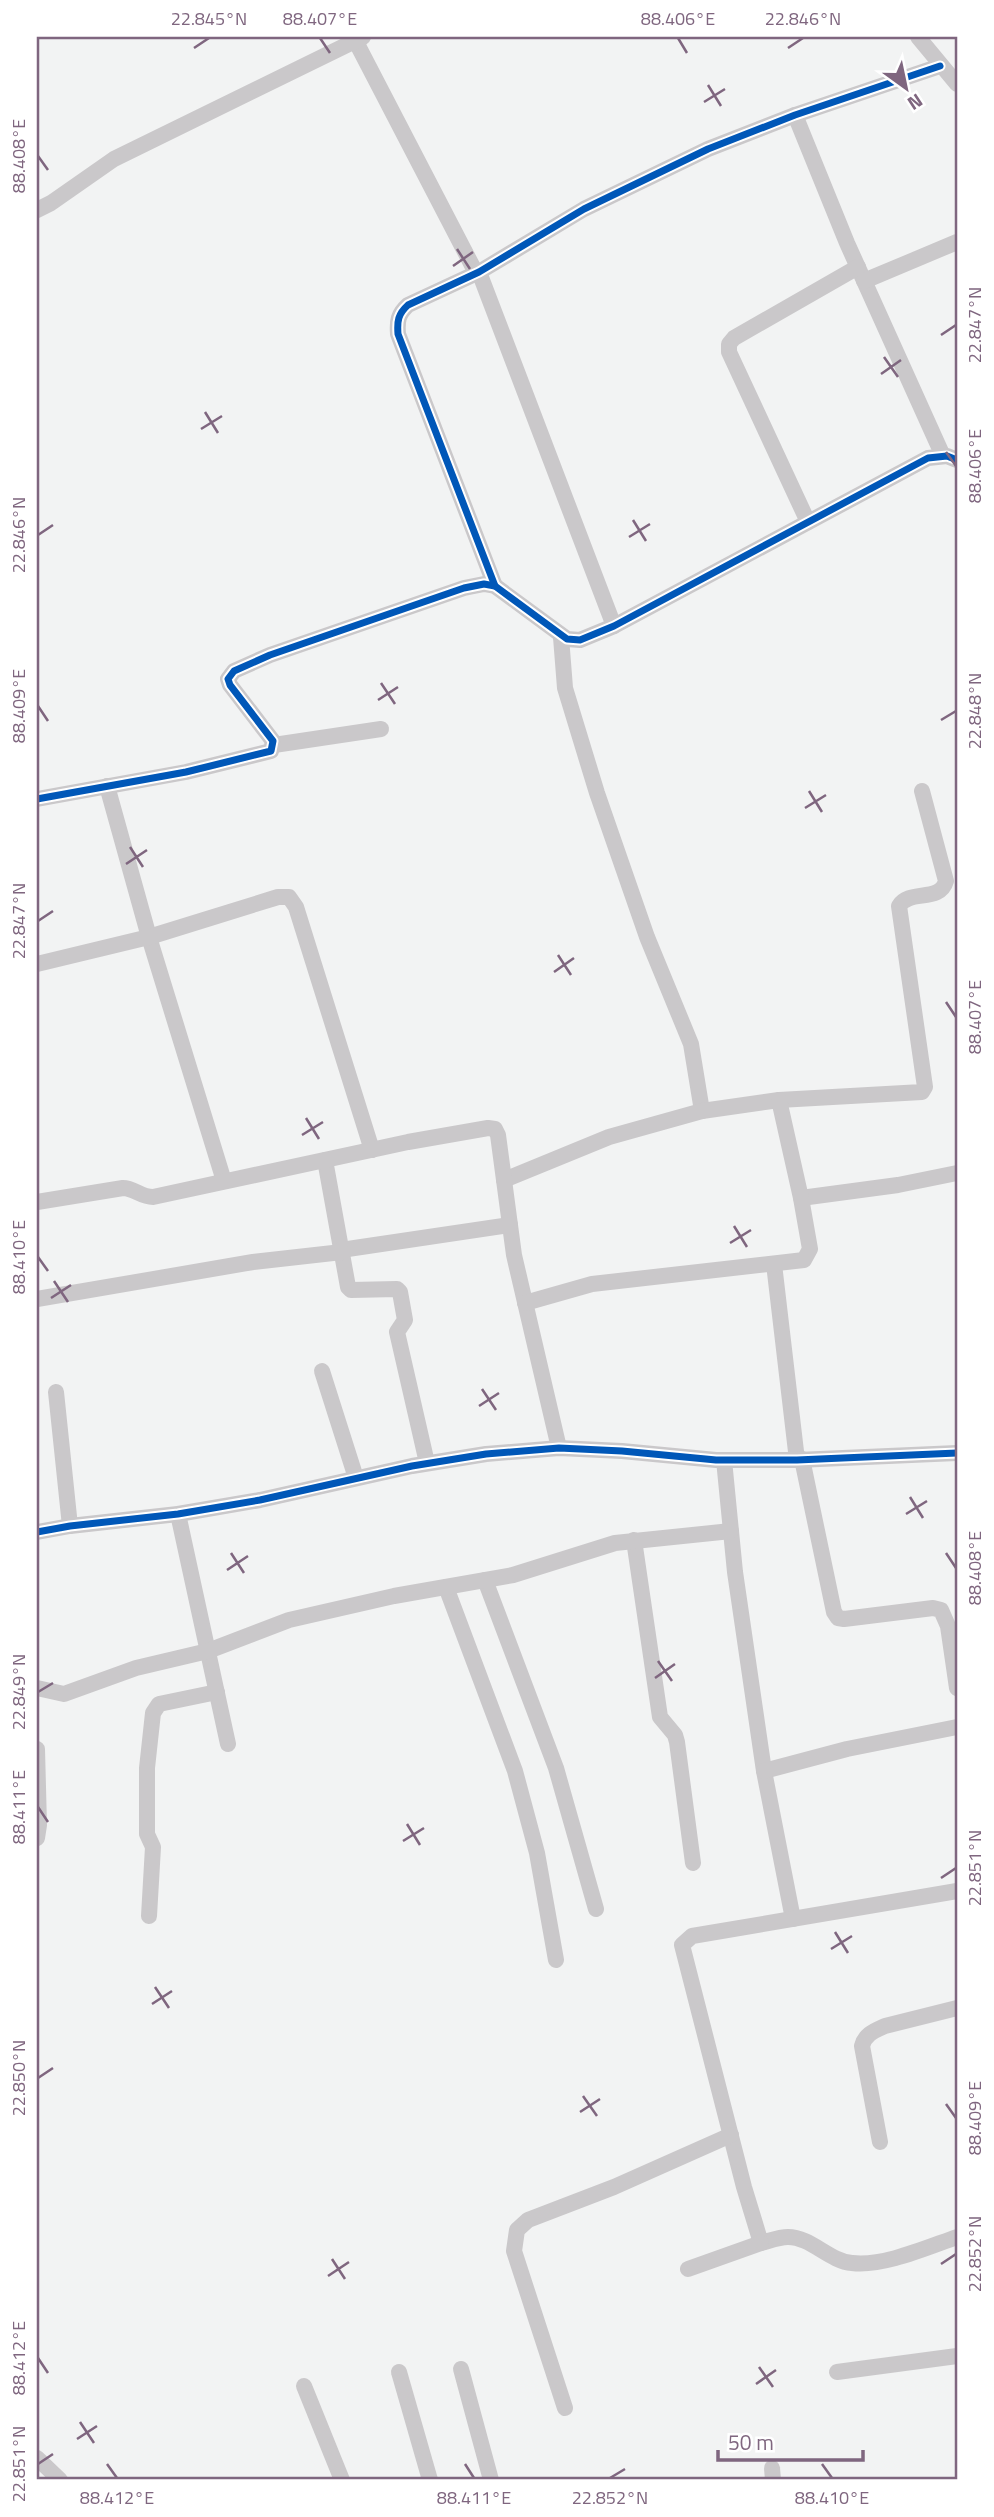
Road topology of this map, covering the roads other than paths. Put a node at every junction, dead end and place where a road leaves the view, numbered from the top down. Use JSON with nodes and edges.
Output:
{"nodes":[{"id":1,"x":918,"y":37,"type":"edge"},
{"id":2,"x":359,"y":38,"type":"edge"},
{"id":3,"x":940,"y":66,"type":"junction"},
{"id":4,"x":957,"y":84,"type":"edge"},
{"id":5,"x":795,"y":115,"type":"junction"},
{"id":6,"x":37,"y":210,"type":"edge"},
{"id":7,"x":957,"y":242,"type":"edge"},
{"id":8,"x":478,"y":273,"type":"junction"},
{"id":9,"x":861,"y":274,"type":"junction"},
{"id":10,"x":950,"y":458,"type":"edge"},
{"id":11,"x":808,"y":523,"type":"junction"},
{"id":12,"x":495,"y":586,"type":"junction"},
{"id":13,"x":614,"y":626,"type":"junction"},
{"id":14,"x":561,"y":637,"type":"junction"},
{"id":15,"x":382,"y":729,"type":"dead end"},
{"id":16,"x":274,"y":745,"type":"junction"},
{"id":17,"x":107,"y":786,"type":"junction"},
{"id":18,"x":922,"y":791,"type":"dead end"},
{"id":19,"x":37,"y":799,"type":"edge"},
{"id":20,"x":149,"y":937,"type":"junction"},
{"id":21,"x":37,"y":964,"type":"edge"},
{"id":22,"x":779,"y":1100,"type":"junction"},
{"id":23,"x":702,"y":1111,"type":"junction"},
{"id":24,"x":372,"y":1150,"type":"junction"},
{"id":25,"x":325,"y":1160,"type":"junction"},
{"id":26,"x":957,"y":1173,"type":"edge"},
{"id":27,"x":504,"y":1180,"type":"junction"},
{"id":28,"x":225,"y":1181,"type":"junction"},
{"id":29,"x":801,"y":1198,"type":"junction"},
{"id":30,"x":37,"y":1202,"type":"edge"},
{"id":31,"x":510,"y":1225,"type":"junction"},
{"id":32,"x":341,"y":1251,"type":"junction"},
{"id":33,"x":774,"y":1264,"type":"junction"},
{"id":34,"x":37,"y":1299,"type":"edge"},
{"id":35,"x":525,"y":1303,"type":"junction"},
{"id":36,"x":322,"y":1371,"type":"dead end"},
{"id":37,"x":56,"y":1392,"type":"dead end"},
{"id":38,"x":559,"y":1448,"type":"junction"},
{"id":39,"x":957,"y":1453,"type":"edge"},
{"id":40,"x":723,"y":1460,"type":"junction"},
{"id":41,"x":799,"y":1460,"type":"junction"},
{"id":42,"x":427,"y":1463,"type":"junction"},
{"id":43,"x":356,"y":1478,"type":"junction"},
{"id":44,"x":178,"y":1514,"type":"junction"},
{"id":45,"x":70,"y":1526,"type":"junction"},
{"id":46,"x":731,"y":1531,"type":"junction"},
{"id":47,"x":37,"y":1532,"type":"edge"},
{"id":48,"x":634,"y":1540,"type":"junction"},
{"id":49,"x":485,"y":1580,"type":"junction"},
{"id":50,"x":446,"y":1587,"type":"junction"},
{"id":51,"x":208,"y":1651,"type":"junction"},
{"id":52,"x":37,"y":1688,"type":"edge"},
{"id":53,"x":957,"y":1688,"type":"edge"},
{"id":54,"x":217,"y":1692,"type":"junction"},
{"id":55,"x":957,"y":1727,"type":"edge"},
{"id":56,"x":228,"y":1745,"type":"dead end"},
{"id":57,"x":37,"y":1749,"type":"edge"},
{"id":58,"x":764,"y":1771,"type":"junction"},
{"id":59,"x":37,"y":1838,"type":"edge"},
{"id":60,"x":693,"y":1863,"type":"dead end"},
{"id":61,"x":957,"y":1891,"type":"edge"},
{"id":62,"x":596,"y":1909,"type":"dead end"},
{"id":63,"x":149,"y":1916,"type":"dead end"},
{"id":64,"x":793,"y":1919,"type":"junction"},
{"id":65,"x":556,"y":1960,"type":"dead end"},
{"id":66,"x":957,"y":2008,"type":"edge"},
{"id":67,"x":731,"y":2135,"type":"junction"},
{"id":68,"x":880,"y":2142,"type":"dead end"},
{"id":69,"x":957,"y":2237,"type":"edge"},
{"id":70,"x":761,"y":2243,"type":"junction"},
{"id":71,"x":688,"y":2269,"type":"dead end"},
{"id":72,"x":957,"y":2356,"type":"edge"},
{"id":73,"x":461,"y":2369,"type":"dead end"},
{"id":74,"x":399,"y":2372,"type":"dead end"},
{"id":75,"x":837,"y":2372,"type":"dead end"},
{"id":76,"x":304,"y":2386,"type":"dead end"},
{"id":77,"x":565,"y":2408,"type":"dead end"},
{"id":78,"x":37,"y":2458,"type":"edge"},
{"id":79,"x":60,"y":2480,"type":"edge"},
{"id":80,"x":342,"y":2480,"type":"edge"},
{"id":81,"x":430,"y":2480,"type":"edge"},
{"id":82,"x":491,"y":2480,"type":"edge"}],
"edges":[{"from":1,"to":3,"type":"street"},
{"from":2,"to":6,"type":"street"},
{"from":2,"to":8,"type":"street"},
{"from":3,"to":4,"type":"street"},
{"from":3,"to":5,"type":"street"},
{"from":5,"to":8,"type":"street"},
{"from":5,"to":9,"type":"street"},
{"from":7,"to":9,"type":"street"},
{"from":8,"to":12,"type":"street"},
{"from":8,"to":13,"type":"street"},
{"from":9,"to":10,"type":"street"},
{"from":9,"to":11,"type":"street"},
{"from":10,"to":11,"type":"street"},
{"from":11,"to":13,"type":"street"},
{"from":12,"to":14,"type":"street"},
{"from":12,"to":16,"type":"street"},
{"from":13,"to":14,"type":"street"},
{"from":14,"to":23,"type":"street"},
{"from":15,"to":16,"type":"street"},
{"from":16,"to":17,"type":"street"},
{"from":17,"to":19,"type":"street"},
{"from":17,"to":20,"type":"street"},
{"from":18,"to":22,"type":"street"},
{"from":20,"to":21,"type":"street"},
{"from":20,"to":24,"type":"street"},
{"from":20,"to":28,"type":"street"},
{"from":22,"to":23,"type":"street"},
{"from":22,"to":29,"type":"street"},
{"from":23,"to":27,"type":"street"},
{"from":24,"to":25,"type":"street"},
{"from":24,"to":27,"type":"street"},
{"from":25,"to":28,"type":"street"},
{"from":25,"to":32,"type":"street"},
{"from":26,"to":29,"type":"street"},
{"from":27,"to":31,"type":"street"},
{"from":28,"to":30,"type":"street"},
{"from":29,"to":33,"type":"street"},
{"from":31,"to":32,"type":"street"},
{"from":31,"to":35,"type":"street"},
{"from":32,"to":34,"type":"street"},
{"from":32,"to":42,"type":"street"},
{"from":33,"to":35,"type":"street"},
{"from":33,"to":41,"type":"street"},
{"from":35,"to":38,"type":"street"},
{"from":36,"to":43,"type":"street"},
{"from":37,"to":45,"type":"street"},
{"from":38,"to":40,"type":"street"},
{"from":38,"to":42,"type":"street"},
{"from":39,"to":41,"type":"street"},
{"from":40,"to":41,"type":"street"},
{"from":40,"to":46,"type":"street"},
{"from":41,"to":53,"type":"street"},
{"from":42,"to":43,"type":"street"},
{"from":43,"to":44,"type":"street"},
{"from":44,"to":45,"type":"street"},
{"from":44,"to":51,"type":"street"},
{"from":45,"to":47,"type":"street"},
{"from":46,"to":48,"type":"street"},
{"from":46,"to":58,"type":"street"},
{"from":48,"to":49,"type":"street"},
{"from":48,"to":60,"type":"street"},
{"from":49,"to":50,"type":"street"},
{"from":49,"to":62,"type":"street"},
{"from":50,"to":51,"type":"street"},
{"from":50,"to":65,"type":"street"},
{"from":51,"to":52,"type":"street"},
{"from":51,"to":54,"type":"street"},
{"from":54,"to":56,"type":"street"},
{"from":54,"to":63,"type":"street"},
{"from":55,"to":58,"type":"street"},
{"from":57,"to":59,"type":"street"},
{"from":58,"to":64,"type":"street"},
{"from":61,"to":64,"type":"street"},
{"from":64,"to":67,"type":"street"},
{"from":66,"to":68,"type":"street"},
{"from":67,"to":70,"type":"street"},
{"from":67,"to":77,"type":"street"},
{"from":69,"to":70,"type":"street"},
{"from":70,"to":71,"type":"street"},
{"from":72,"to":75,"type":"street"},
{"from":73,"to":82,"type":"street"},
{"from":74,"to":81,"type":"street"},
{"from":76,"to":80,"type":"street"},
{"from":78,"to":79,"type":"street"}]}
